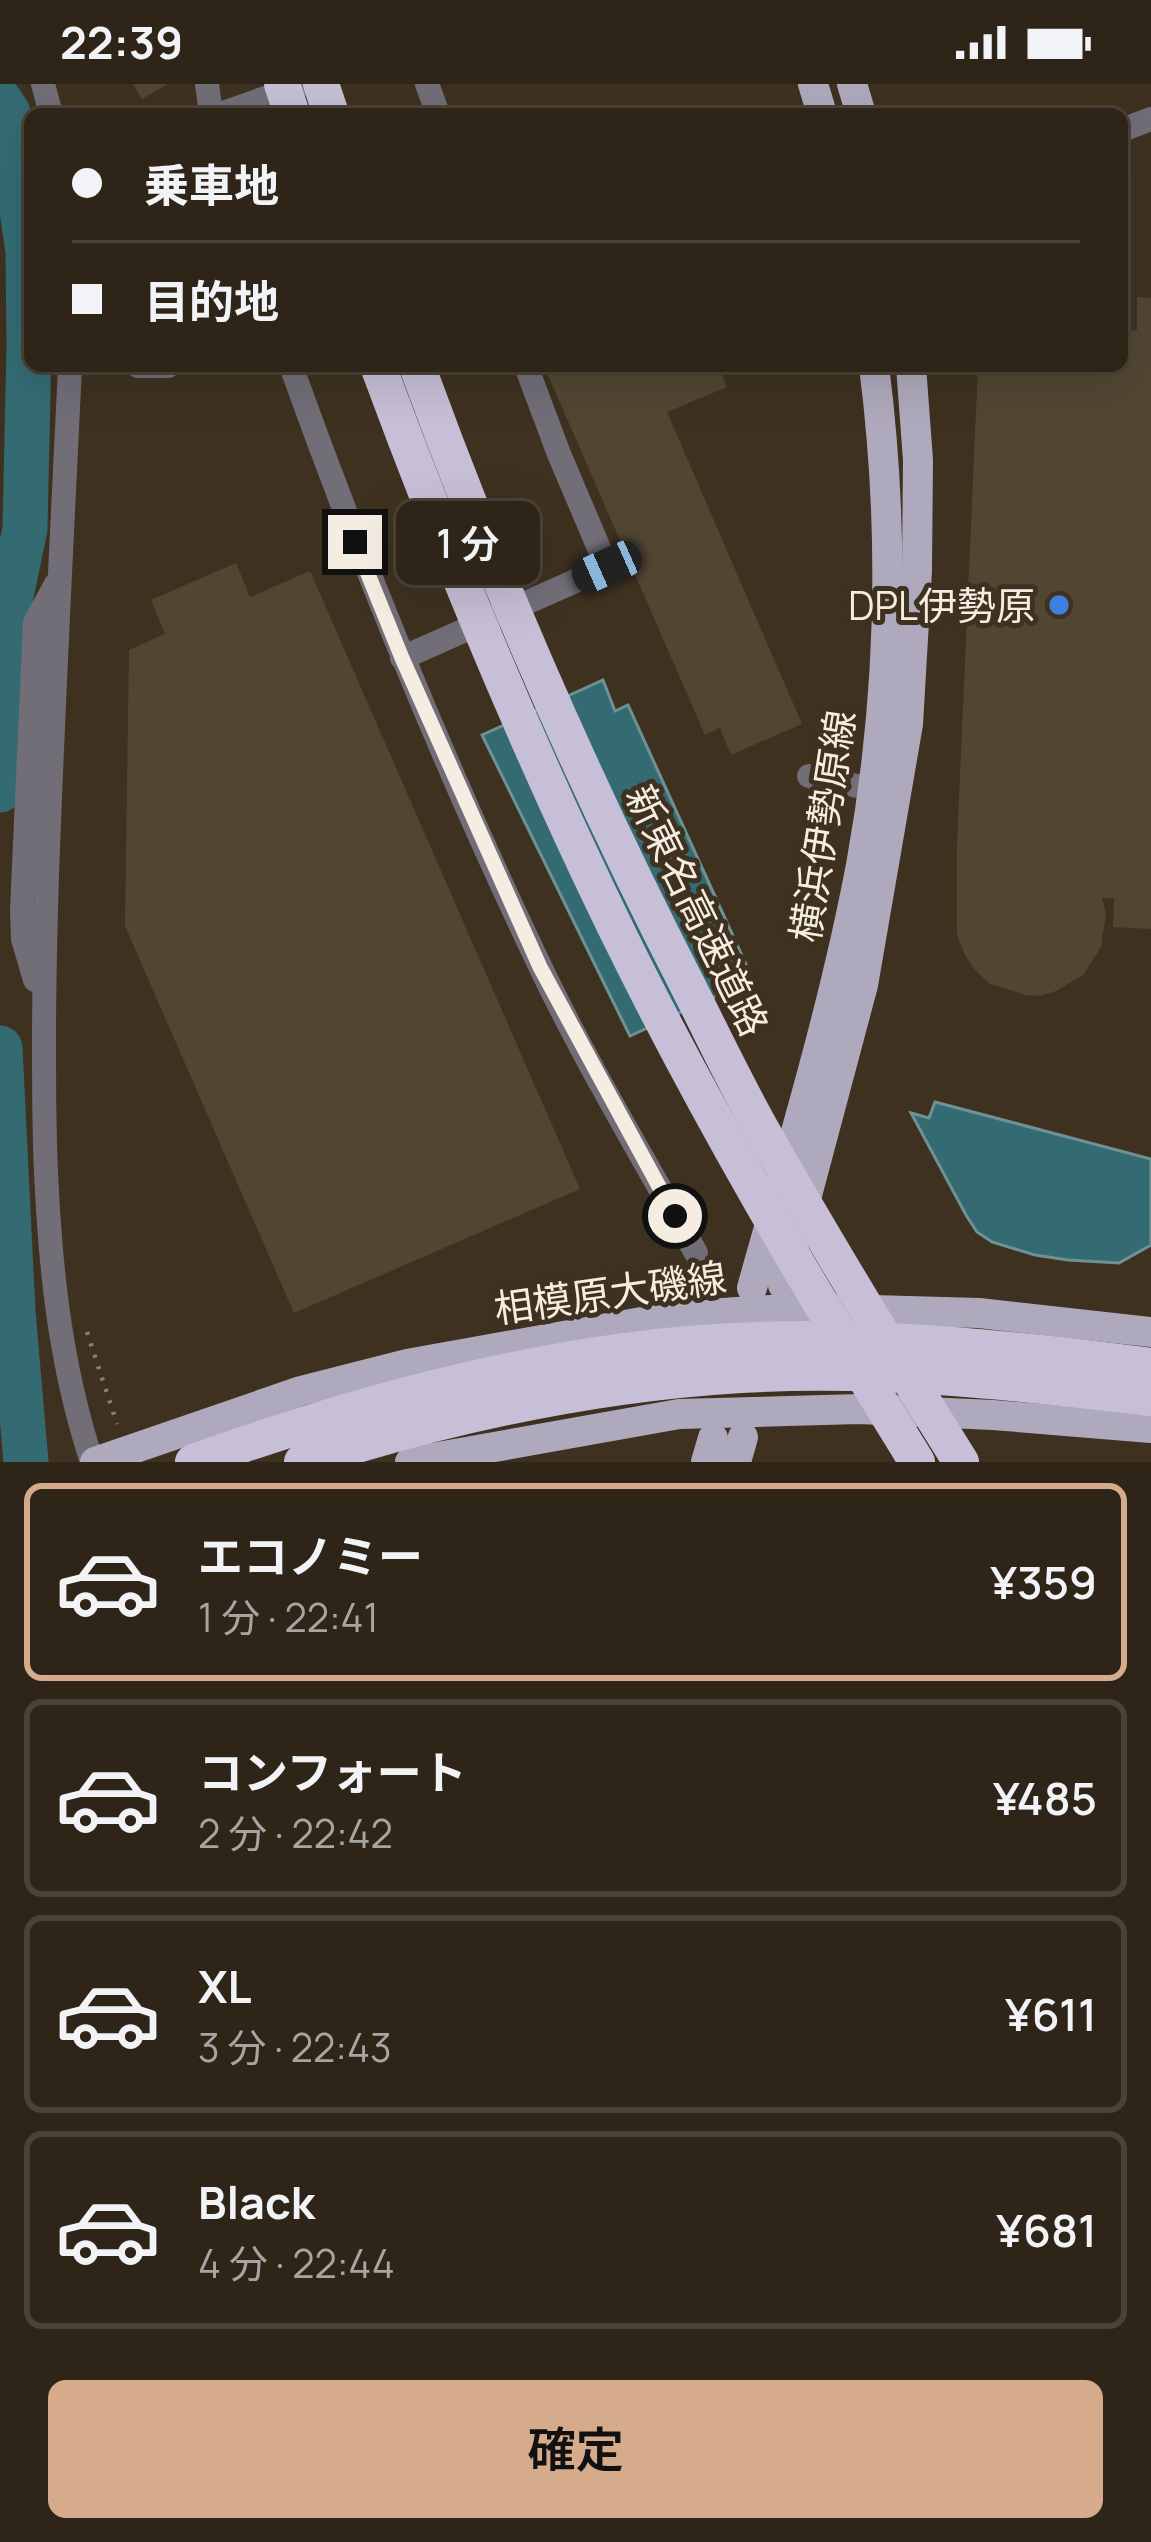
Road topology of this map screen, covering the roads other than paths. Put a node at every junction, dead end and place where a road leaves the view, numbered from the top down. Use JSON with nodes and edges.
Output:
{"nodes":[{"id":1,"x":307,"y":84,"type":"edge"},
{"id":2,"x":237,"y":108,"type":"edge"},
{"id":3,"x":70,"y":372,"type":"edge"},
{"id":4,"x":292,"y":372,"type":"edge"},
{"id":5,"x":380,"y":372,"type":"edge"},
{"id":6,"x":419,"y":372,"type":"edge"},
{"id":7,"x":528,"y":372,"type":"edge"},
{"id":8,"x":875,"y":372,"type":"edge"},
{"id":9,"x":911,"y":372,"type":"edge"},
{"id":10,"x":60,"y":576,"type":"junction"},
{"id":11,"x":402,"y":658,"type":"junction"},
{"id":12,"x":809,"y":776,"type":"dead end"},
{"id":13,"x":872,"y":789,"type":"junction"},
{"id":14,"x":16,"y":790,"type":"edge"},
{"id":15,"x":44,"y":1010,"type":"junction"},
{"id":16,"x":696,"y":1253,"type":"dead end"},
{"id":17,"x":1151,"y":1332,"type":"edge"},
{"id":18,"x":1151,"y":1366,"type":"edge"},
{"id":19,"x":1151,"y":1398,"type":"edge"},
{"id":20,"x":1151,"y":1428,"type":"edge"},
{"id":21,"x":93,"y":1462,"type":"edge"},
{"id":22,"x":193,"y":1462,"type":"edge"},
{"id":23,"x":302,"y":1462,"type":"edge"},
{"id":24,"x":410,"y":1462,"type":"edge"},
{"id":25,"x":917,"y":1462,"type":"edge"},
{"id":26,"x":962,"y":1462,"type":"edge"}],
"edges":[{"from":1,"to":2,"type":"street"},
{"from":3,"to":10,"type":"street"},
{"from":4,"to":11,"type":"street"},
{"from":5,"to":25,"type":"highway","name":"新東名高速道路","bridge":true},
{"from":6,"to":26,"type":"highway","name":"新東名高速道路","bridge":true},
{"from":7,"to":11,"type":"street"},
{"from":8,"to":13,"type":"main road","name":"横浜伊勢原線"},
{"from":9,"to":13,"type":"main road","name":"横浜伊勢原線"},
{"from":10,"to":14,"type":"street"},
{"from":10,"to":15,"type":"street"},
{"from":11,"to":16,"type":"street"},
{"from":12,"to":13,"type":"street"},
{"from":14,"to":15,"type":"street"},
{"from":15,"to":21,"type":"street"},
{"from":17,"to":21,"type":"main road","name":"相模原大磯線"},
{"from":18,"to":22,"type":"highway"},
{"from":19,"to":23,"type":"highway"},
{"from":20,"to":24,"type":"main road"}]}
